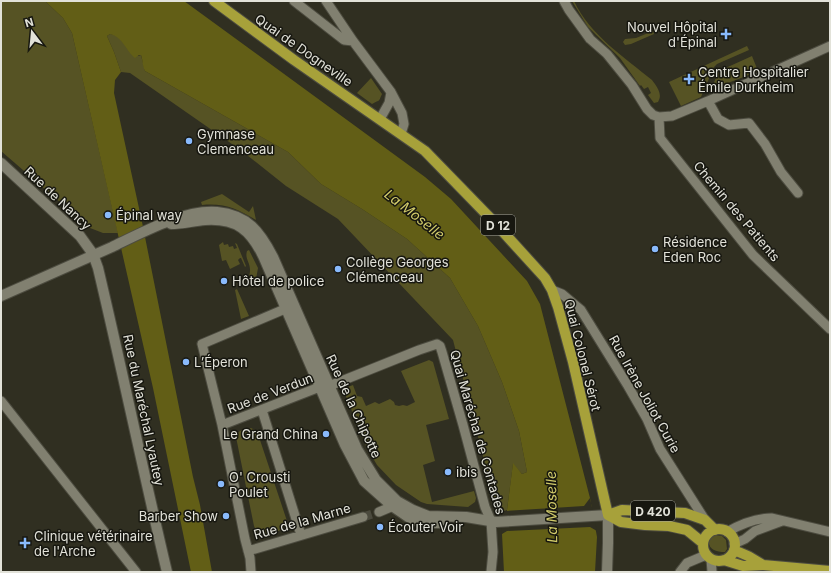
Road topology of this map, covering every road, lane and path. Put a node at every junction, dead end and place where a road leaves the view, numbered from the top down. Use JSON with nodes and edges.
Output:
{"nodes":[{"id":1,"x":214,"y":1,"type":"edge"},
{"id":2,"x":294,"y":1,"type":"edge"},
{"id":3,"x":326,"y":1,"type":"edge"},
{"id":4,"x":564,"y":1,"type":"edge"},
{"id":5,"x":353,"y":41,"type":"junction"},
{"id":6,"x":830,"y":46,"type":"edge"},
{"id":7,"x":391,"y":92,"type":"junction"},
{"id":8,"x":708,"y":101,"type":"junction"},
{"id":9,"x":659,"y":117,"type":"junction"},
{"id":10,"x":380,"y":119,"type":"junction"},
{"id":11,"x":401,"y":134,"type":"junction"},
{"id":12,"x":1,"y":163,"type":"edge"},
{"id":13,"x":798,"y":193,"type":"dead end"},
{"id":14,"x":94,"y":254,"type":"junction"},
{"id":15,"x":552,"y":290,"type":"junction"},
{"id":16,"x":1,"y":296,"type":"edge"},
{"id":17,"x":290,"y":307,"type":"junction"},
{"id":18,"x":830,"y":329,"type":"edge"},
{"id":19,"x":440,"y":346,"type":"joint"},
{"id":20,"x":325,"y":386,"type":"junction"},
{"id":21,"x":1,"y":401,"type":"edge"},
{"id":22,"x":262,"y":410,"type":"junction"},
{"id":23,"x":222,"y":425,"type":"junction"},
{"id":24,"x":396,"y":505,"type":"junction"},
{"id":25,"x":379,"y":512,"type":"tunnel mouth"},
{"id":26,"x":608,"y":515,"type":"junction"},
{"id":27,"x":363,"y":517,"type":"tunnel mouth"},
{"id":28,"x":705,"y":520,"type":"junction"},
{"id":29,"x":782,"y":521,"type":"junction"},
{"id":30,"x":496,"y":522,"type":"junction"},
{"id":31,"x":715,"y":530,"type":"junction"},
{"id":32,"x":727,"y":532,"type":"junction"},
{"id":33,"x":830,"y":532,"type":"edge"},
{"id":34,"x":300,"y":535,"type":"junction"},
{"id":35,"x":703,"y":543,"type":"junction"},
{"id":36,"x":734,"y":547,"type":"junction"},
{"id":37,"x":248,"y":551,"type":"junction"},
{"id":38,"x":724,"y":560,"type":"junction"},
{"id":39,"x":710,"y":563,"type":"edge"},
{"id":40,"x":764,"y":565,"type":"junction"},
{"id":41,"x":136,"y":572,"type":"edge"},
{"id":42,"x":167,"y":572,"type":"edge"},
{"id":43,"x":251,"y":572,"type":"edge"},
{"id":44,"x":491,"y":572,"type":"edge"},
{"id":45,"x":607,"y":572,"type":"edge"},
{"id":46,"x":680,"y":572,"type":"edge"},
{"id":47,"x":830,"y":572,"type":"edge"}],
"edges":[{"from":1,"to":10,"type":"main road","name":"Quai de Dogneville","number":"D 12"},
{"from":2,"to":5,"type":"street"},
{"from":3,"to":5,"type":"street"},
{"from":4,"to":9,"type":"street"},
{"from":5,"to":7,"type":"street"},
{"from":6,"to":8,"type":"street"},
{"from":7,"to":10,"type":"street"},
{"from":7,"to":11,"type":"street"},
{"from":8,"to":9,"type":"street"},
{"from":8,"to":13,"type":"street"},
{"from":9,"to":18,"type":"street","name":"Chemin des Patients"},
{"from":10,"to":11,"type":"main road","name":"Quai Colonel Sérot","number":"D 12"},
{"from":11,"to":15,"type":"main road","name":"Quai Colonel Sérot","number":"D 12"},
{"from":12,"to":14,"type":"main road","name":"Rue de Nancy"},
{"from":14,"to":16,"type":"main road"},
{"from":14,"to":17,"type":"main road","name":"Rue de la Chipotte"},
{"from":14,"to":42,"type":"main road","name":"Rue du Maréchal Lyautey"},
{"from":15,"to":26,"type":"main road","name":"Quai Colonel Sérot","number":"D 12"},
{"from":15,"to":28,"type":"street","name":"Rue Irène Joliot Curie"},
{"from":17,"to":20,"type":"main road","name":"Rue de la Chipotte"},
{"from":17,"to":23,"type":"street"},
{"from":19,"to":20,"type":"street","name":"Rue de Verdun"},
{"from":19,"to":30,"type":"street","name":"Quai Maréchal de Contades"},
{"from":20,"to":22,"type":"street","name":"Rue de Verdun"},
{"from":20,"to":24,"type":"main road","name":"Rue de la Chipotte"},
{"from":21,"to":41,"type":"street"},
{"from":22,"to":23,"type":"street","name":"Rue de Verdun"},
{"from":22,"to":34,"type":"street"},
{"from":23,"to":37,"type":"street"},
{"from":24,"to":25,"type":"street"},
{"from":24,"to":30,"type":"main road","name":"Rue de la Chipotte"},
{"from":26,"to":28,"type":"main road","number":"D 420"},
{"from":26,"to":30,"type":"main road","name":"Rue de la Chipotte"},
{"from":26,"to":35,"type":"main road","number":"D 420"},
{"from":26,"to":45,"type":"main road","name":"Quai Colonel Sérot","number":"D 12"},
{"from":27,"to":34,"type":"street","name":"Rue de la Marne"},
{"from":28,"to":31,"type":"main road","number":"D 420"},
{"from":29,"to":32,"type":"street"},
{"from":29,"to":33,"type":"street"},
{"from":29,"to":36,"type":"street"},
{"from":30,"to":44,"type":"street","name":"Quai Maréchal de Contades"},
{"from":31,"to":32,"type":"main road"},
{"from":31,"to":35,"type":"main road"},
{"from":32,"to":36,"type":"main road"},
{"from":34,"to":37,"type":"street","name":"Rue de la Marne"},
{"from":35,"to":39,"type":"main road"},
{"from":36,"to":38,"type":"main road"},
{"from":36,"to":40,"type":"main road"},
{"from":37,"to":43,"type":"street"},
{"from":38,"to":39,"type":"main road"},
{"from":38,"to":40,"type":"main road"},
{"from":39,"to":46,"type":"street"},
{"from":40,"to":47,"type":"main road"}]}
